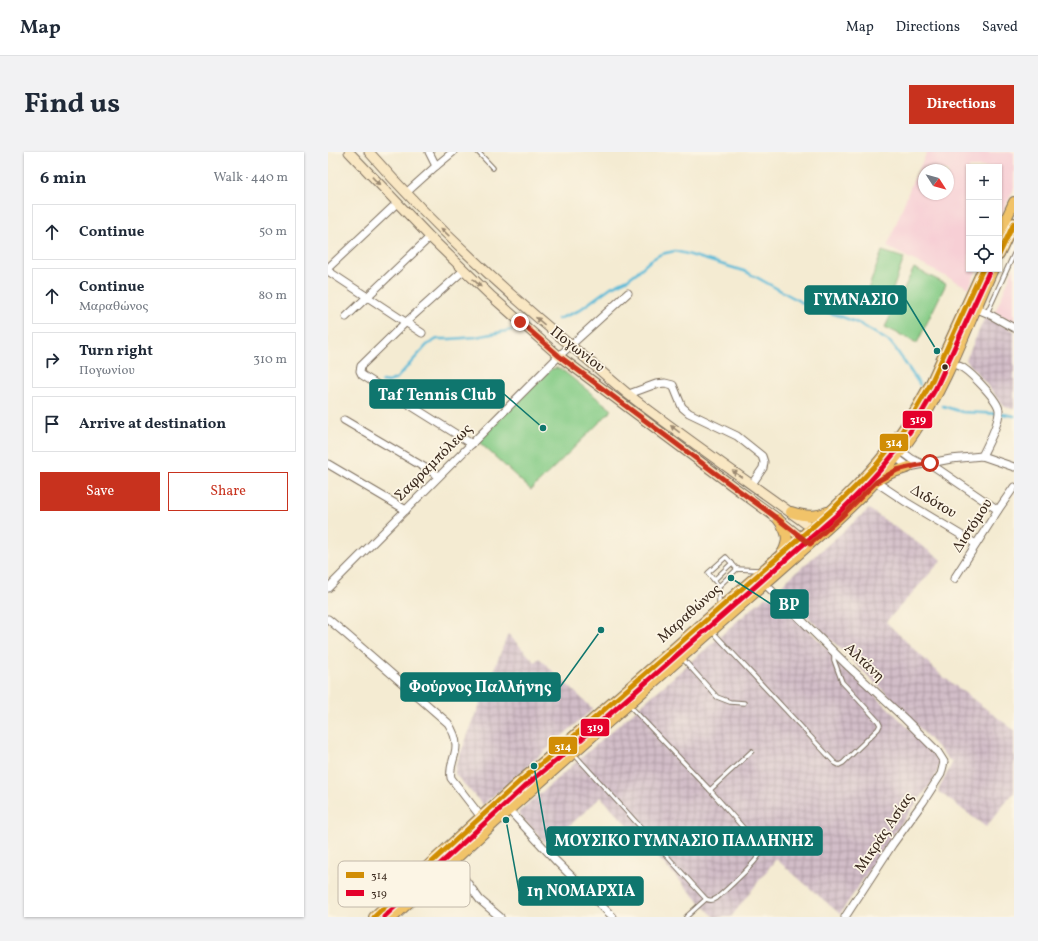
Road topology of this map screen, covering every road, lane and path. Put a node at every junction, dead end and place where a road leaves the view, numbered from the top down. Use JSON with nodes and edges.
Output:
{"nodes":[{"id":1,"x":350,"y":152,"type":"edge"},
{"id":2,"x":369,"y":152,"type":"edge"},
{"id":3,"x":429,"y":152,"type":"edge"},
{"id":4,"x":453,"y":152,"type":"edge"},
{"id":5,"x":478,"y":152,"type":"edge"},
{"id":6,"x":436,"y":166,"type":"junction"},
{"id":7,"x":493,"y":168,"type":"dead end"},
{"id":8,"x":406,"y":193,"type":"junction"},
{"id":9,"x":1014,"y":202,"type":"edge"},
{"id":10,"x":397,"y":203,"type":"junction"},
{"id":11,"x":1014,"y":223,"type":"edge"},
{"id":12,"x":1007,"y":234,"type":"edge"},
{"id":13,"x":430,"y":238,"type":"junction"},
{"id":14,"x":1002,"y":248,"type":"edge"},
{"id":15,"x":1014,"y":254,"type":"edge"},
{"id":16,"x":328,"y":268,"type":"edge"},
{"id":17,"x":464,"y":270,"type":"junction"},
{"id":18,"x":328,"y":272,"type":"edge"},
{"id":19,"x":982,"y":272,"type":"edge"},
{"id":20,"x":992,"y":272,"type":"edge"},
{"id":21,"x":628,"y":293,"type":"dead end"},
{"id":22,"x":367,"y":298,"type":"junction"},
{"id":23,"x":975,"y":308,"type":"junction"},
{"id":24,"x":987,"y":313,"type":"junction"},
{"id":25,"x":346,"y":317,"type":"dead end"},
{"id":26,"x":405,"y":323,"type":"junction"},
{"id":27,"x":1014,"y":328,"type":"edge"},
{"id":28,"x":422,"y":333,"type":"dead end"},
{"id":29,"x":570,"y":346,"type":"junction"},
{"id":30,"x":559,"y":356,"type":"junction"},
{"id":31,"x":952,"y":363,"type":"junction"},
{"id":32,"x":629,"y":394,"type":"junction"},
{"id":33,"x":344,"y":420,"type":"dead end"},
{"id":34,"x":472,"y":444,"type":"junction"},
{"id":35,"x":890,"y":447,"type":"junction"},
{"id":36,"x":899,"y":454,"type":"junction"},
{"id":37,"x":982,"y":456,"type":"junction"},
{"id":38,"x":328,"y":464,"type":"edge"},
{"id":39,"x":926,"y":464,"type":"junction"},
{"id":40,"x":909,"y":467,"type":"junction"},
{"id":41,"x":1014,"y":467,"type":"edge"},
{"id":42,"x":439,"y":476,"type":"junction"},
{"id":43,"x":876,"y":482,"type":"junction"},
{"id":44,"x":752,"y":484,"type":"junction"},
{"id":45,"x":1014,"y":487,"type":"edge"},
{"id":46,"x":834,"y":508,"type":"junction"},
{"id":47,"x":406,"y":510,"type":"junction"},
{"id":48,"x":998,"y":510,"type":"junction"},
{"id":49,"x":791,"y":512,"type":"junction"},
{"id":50,"x":778,"y":519,"type":"junction"},
{"id":51,"x":812,"y":528,"type":"junction"},
{"id":52,"x":820,"y":535,"type":"junction"},
{"id":53,"x":800,"y":537,"type":"junction"},
{"id":54,"x":810,"y":544,"type":"junction"},
{"id":55,"x":976,"y":544,"type":"junction"},
{"id":56,"x":782,"y":552,"type":"junction"},
{"id":57,"x":732,"y":563,"type":"junction"},
{"id":58,"x":737,"y":569,"type":"junction"},
{"id":59,"x":762,"y":570,"type":"junction"},
{"id":60,"x":954,"y":579,"type":"dead end"},
{"id":61,"x":714,"y":580,"type":"junction"},
{"id":62,"x":765,"y":584,"type":"junction"},
{"id":63,"x":329,"y":586,"type":"edge"},
{"id":64,"x":719,"y":586,"type":"junction"},
{"id":65,"x":719,"y":608,"type":"junction"},
{"id":66,"x":328,"y":619,"type":"edge"},
{"id":67,"x":712,"y":631,"type":"junction"},
{"id":68,"x":834,"y":652,"type":"junction"},
{"id":69,"x":681,"y":657,"type":"junction"},
{"id":70,"x":744,"y":703,"type":"dead end"},
{"id":71,"x":628,"y":704,"type":"junction"},
{"id":72,"x":752,"y":751,"type":"dead end"},
{"id":73,"x":573,"y":753,"type":"junction"},
{"id":74,"x":944,"y":762,"type":"joint"},
{"id":75,"x":710,"y":790,"type":"junction"},
{"id":76,"x":509,"y":810,"type":"junction"},
{"id":77,"x":481,"y":817,"type":"junction"},
{"id":78,"x":444,"y":851,"type":"junction"},
{"id":79,"x":433,"y":861,"type":"edge"},
{"id":80,"x":451,"y":861,"type":"edge"},
{"id":81,"x":453,"y":861,"type":"edge"},
{"id":82,"x":470,"y":886,"type":"edge"},
{"id":83,"x":706,"y":899,"type":"junction"},
{"id":84,"x":385,"y":907,"type":"edge"},
{"id":85,"x":404,"y":907,"type":"edge"},
{"id":86,"x":374,"y":917,"type":"edge"},
{"id":87,"x":393,"y":917,"type":"edge"},
{"id":88,"x":500,"y":917,"type":"edge"},
{"id":89,"x":613,"y":917,"type":"edge"},
{"id":90,"x":686,"y":917,"type":"edge"},
{"id":91,"x":845,"y":917,"type":"edge"}],
"edges":[{"from":1,"to":10,"type":"main road","name":"Πογωνίου","one_way":true},
{"from":2,"to":8,"type":"main road","name":"Πογωνίου"},
{"from":3,"to":6,"type":"street"},
{"from":4,"to":6,"type":"street"},
{"from":5,"to":7,"type":"lane"},
{"from":6,"to":8,"type":"street"},
{"from":29,"to":8,"type":"main road","name":"Πογωνίου","one_way":true},
{"from":9,"to":12,"type":"main road"},
{"from":10,"to":13,"type":"main road","name":"Πογωνίου"},
{"from":10,"to":16,"type":"street"},
{"from":11,"to":12,"type":"main road"},
{"from":12,"to":14,"type":"main road"},
{"from":13,"to":17,"type":"main road","name":"Πογωνίου"},
{"from":13,"to":22,"type":"street"},
{"from":15,"to":24,"type":"lane"},
{"from":17,"to":26,"type":"street"},
{"from":17,"to":30,"type":"main road","name":"Πογωνίου","one_way":true},
{"from":18,"to":22,"type":"street"},
{"from":19,"to":35,"type":"main road","name":"Μαραθώνος"},
{"from":20,"to":23,"type":"main road","name":"Μαραθώνος"},
{"from":21,"to":29,"type":"street"},
{"from":22,"to":25,"type":"street"},
{"from":22,"to":26,"type":"street"},
{"from":23,"to":24,"type":"street"},
{"from":23,"to":31,"type":"main road","name":"Μαραθώνος"},
{"from":24,"to":27,"type":"street"},
{"from":26,"to":28,"type":"street"},
{"from":26,"to":34,"type":"street"},
{"from":29,"to":30,"type":"street","name":"Σαφραμπόλεως"},
{"from":29,"to":32,"type":"main road","name":"Πογωνίου"},
{"from":30,"to":34,"type":"street","name":"Σαφραμπόλεως"},
{"from":30,"to":50,"type":"main road","name":"Πογωνίου"},
{"from":31,"to":36,"type":"main road","name":"Μαραθώνος"},
{"from":31,"to":37,"type":"street"},
{"from":44,"to":32,"type":"main road","name":"Πογωνίου","one_way":true},
{"from":32,"to":44,"type":"street"},
{"from":33,"to":42,"type":"street"},
{"from":34,"to":42,"type":"street","name":"Σαφραμπόλεως"},
{"from":35,"to":36,"type":"street"},
{"from":35,"to":46,"type":"main road","name":"Μαραθώνος"},
{"from":36,"to":39,"type":"street"},
{"from":36,"to":40,"type":"street"},
{"from":36,"to":43,"type":"main road","name":"Μαραθώνος"},
{"from":37,"to":39,"type":"street"},
{"from":37,"to":41,"type":"street"},
{"from":38,"to":47,"type":"street"},
{"from":39,"to":40,"type":"street"},
{"from":39,"to":48,"type":"street"},
{"from":40,"to":43,"type":"main road"},
{"from":42,"to":47,"type":"street","name":"Σαφραμπόλεως"},
{"from":43,"to":52,"type":"main road","name":"Μαραθώνος"},
{"from":43,"to":55,"type":"street","name":"Διδότου"},
{"from":44,"to":49,"type":"main road","name":"Πογωνίου"},
{"from":45,"to":48,"type":"street","name":"Διστόμου"},
{"from":46,"to":49,"type":"main road"},
{"from":46,"to":51,"type":"main road","name":"Μαραθώνος"},
{"from":47,"to":63,"type":"street","name":"Σαφραμπόλεως"},
{"from":48,"to":55,"type":"street","name":"Διστόμου"},
{"from":49,"to":51,"type":"main road","name":"Πογωνίου"},
{"from":50,"to":53,"type":"main road","name":"Πογωνίου"},
{"from":50,"to":56,"type":"main road"},
{"from":51,"to":52,"type":"main road","name":"Πογωνίου"},
{"from":51,"to":53,"type":"main road","name":"Μαραθώνος"},
{"from":52,"to":54,"type":"main road","name":"Μαραθώνος"},
{"from":53,"to":54,"type":"main road","name":"Πογωνίου"},
{"from":53,"to":56,"type":"main road","name":"Μαραθώνος"},
{"from":54,"to":62,"type":"main road","name":"Μαραθώνος"},
{"from":55,"to":60,"type":"street","name":"Διστόμου"},
{"from":56,"to":59,"type":"main road","name":"Μαραθώνος"},
{"from":57,"to":58,"type":"lane"},
{"from":57,"to":61,"type":"lane"},
{"from":57,"to":61,"type":"lane"},
{"from":58,"to":59,"type":"lane"},
{"from":58,"to":64,"type":"lane"},
{"from":59,"to":65,"type":"main road","name":"Μαραθώνος"},
{"from":61,"to":64,"type":"lane"},
{"from":62,"to":67,"type":"main road","name":"Μαραθώνος"},
{"from":62,"to":68,"type":"street","name":"Αλτάνη"},
{"from":64,"to":65,"type":"lane"},
{"from":65,"to":77,"type":"main road","name":"Μαραθώνος"},
{"from":66,"to":77,"type":"street"},
{"from":67,"to":68,"type":"lane"},
{"from":67,"to":69,"type":"main road","name":"Μαραθώνος"},
{"from":68,"to":74,"type":"street","name":"Αλτάνη"},
{"from":69,"to":70,"type":"lane"},
{"from":69,"to":71,"type":"main road","name":"Μαραθώνος"},
{"from":71,"to":73,"type":"main road","name":"Μαραθώνος"},
{"from":71,"to":75,"type":"lane"},
{"from":72,"to":75,"type":"lane"},
{"from":73,"to":76,"type":"main road","name":"Μαραθώνος"},
{"from":73,"to":83,"type":"lane"},
{"from":74,"to":91,"type":"street","name":"Μικράς Ασίας"},
{"from":75,"to":83,"type":"lane"},
{"from":76,"to":81,"type":"main road","name":"Μαραθώνος"},
{"from":76,"to":89,"type":"street"},
{"from":77,"to":78,"type":"main road","name":"Μαραθώνος"},
{"from":78,"to":79,"type":"main road","name":"Μαραθώνος"},
{"from":78,"to":80,"type":"street"},
{"from":82,"to":88,"type":"street"},
{"from":83,"to":90,"type":"lane"},
{"from":84,"to":86,"type":"main road","name":"Μαραθώνος"},
{"from":85,"to":87,"type":"main road","name":"Μαραθώνος"}]}
